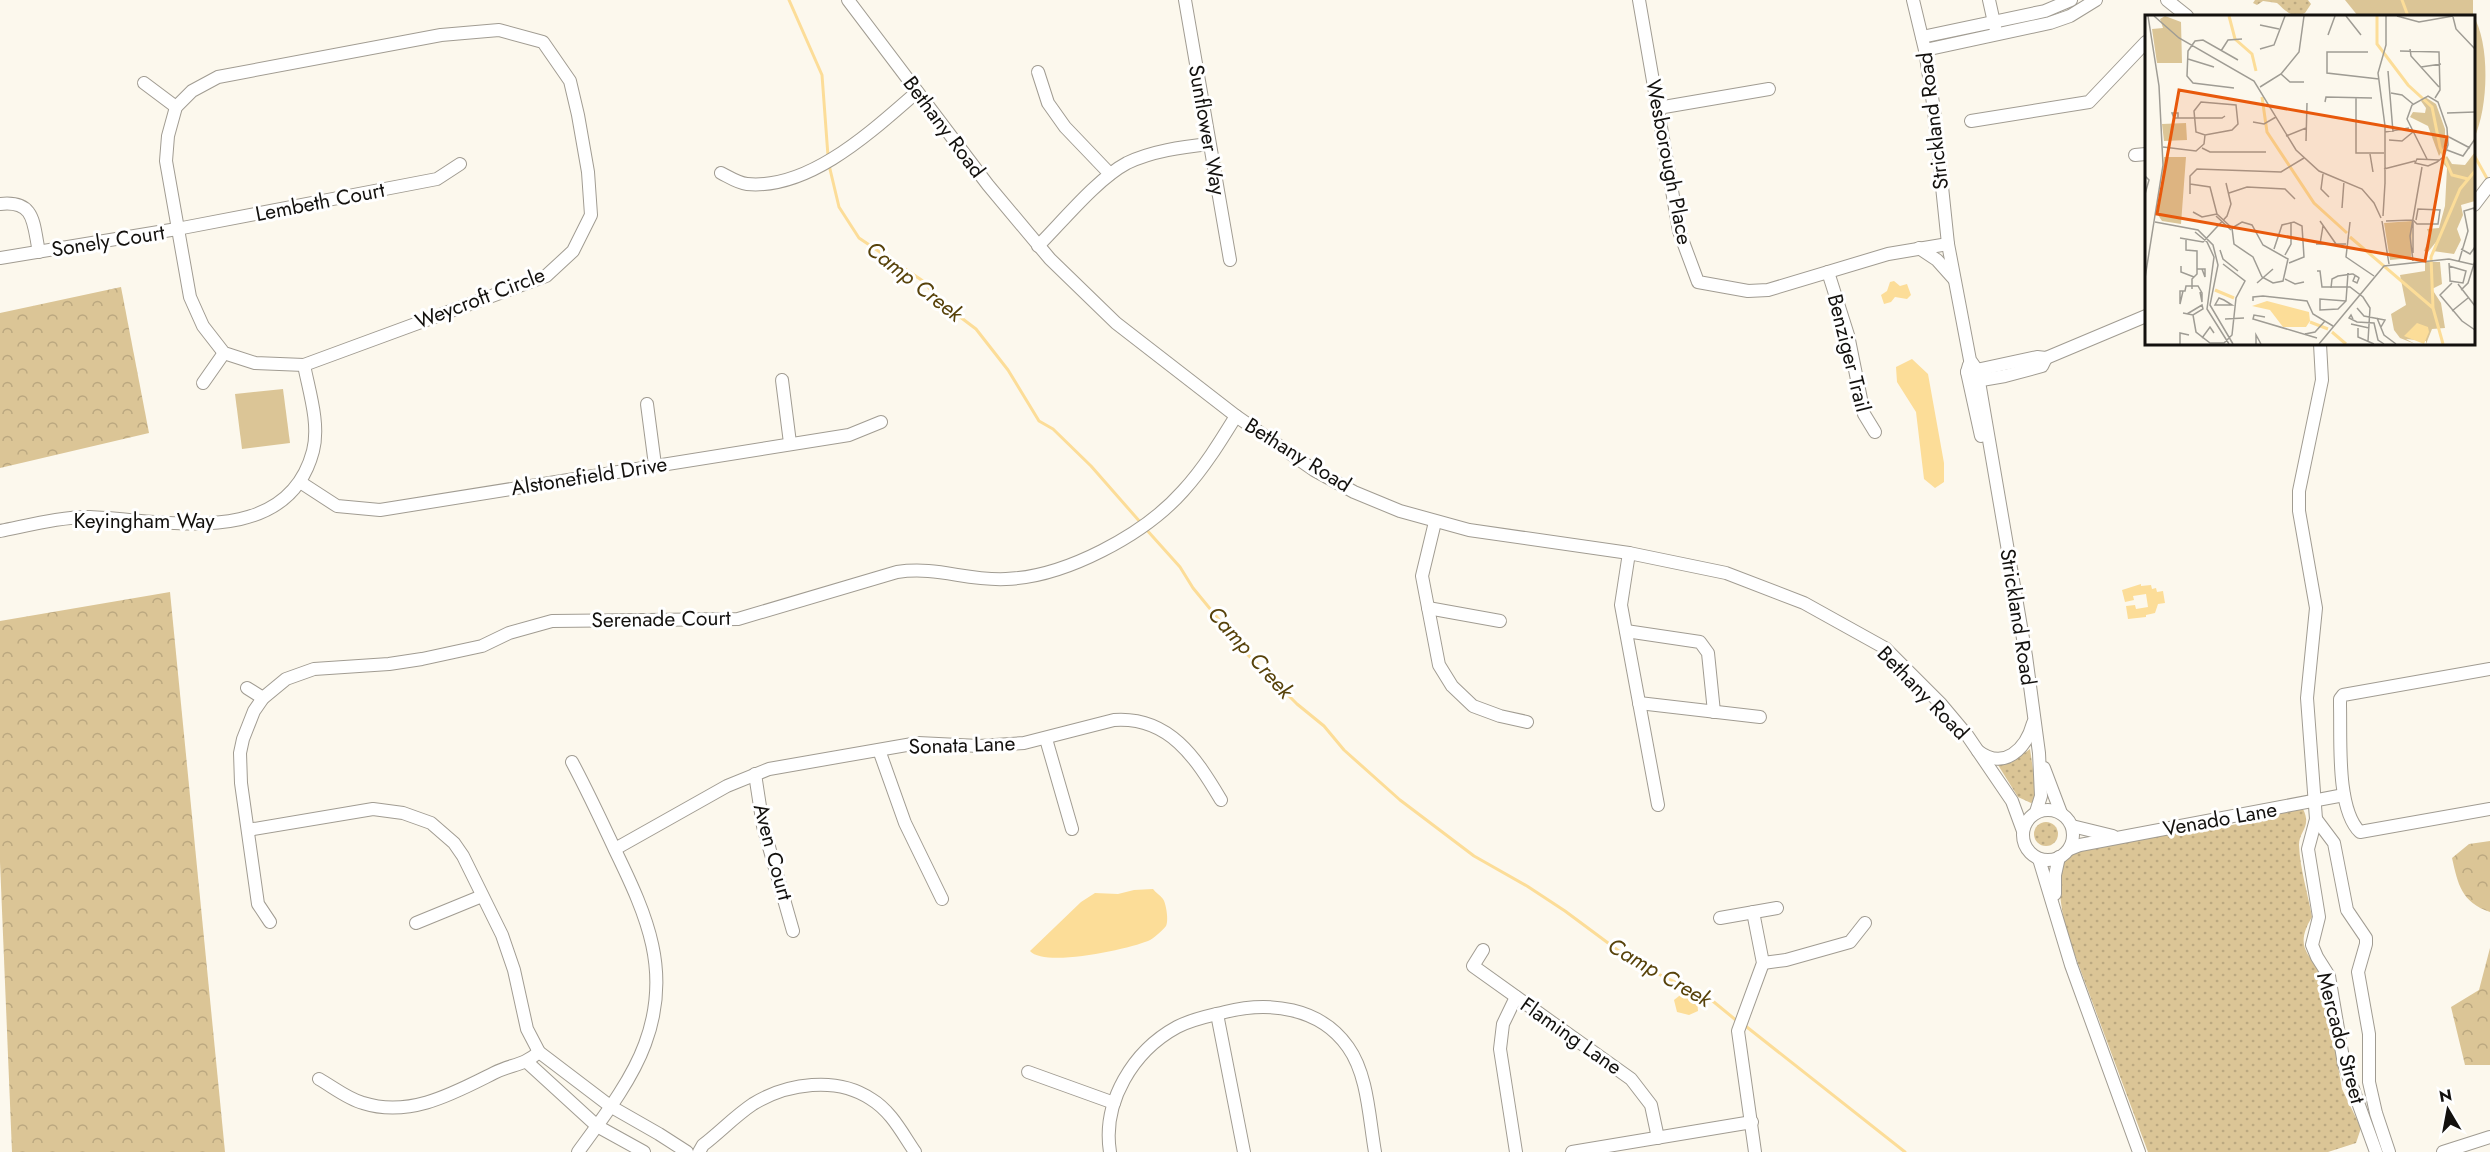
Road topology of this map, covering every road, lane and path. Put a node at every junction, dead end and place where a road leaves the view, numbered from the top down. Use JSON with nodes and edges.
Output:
{"nodes":[{"id":1,"x":848,"y":0,"type":"edge"},
{"id":2,"x":1185,"y":0,"type":"edge"},
{"id":3,"x":1639,"y":0,"type":"edge"},
{"id":4,"x":1913,"y":0,"type":"edge"},
{"id":5,"x":1989,"y":0,"type":"edge"},
{"id":6,"x":2071,"y":0,"type":"edge"},
{"id":7,"x":2096,"y":0,"type":"edge"},
{"id":8,"x":2171,"y":3,"type":"edge"},
{"id":9,"x":2186,"y":15,"type":"edge"},
{"id":10,"x":1993,"y":21,"type":"junction"},
{"id":11,"x":1996,"y":34,"type":"junction"},
{"id":12,"x":1923,"y":43,"type":"junction"},
{"id":13,"x":2142,"y":57,"type":"edge"},
{"id":14,"x":1038,"y":72,"type":"dead end"},
{"id":15,"x":144,"y":83,"type":"dead end"},
{"id":16,"x":1768,"y":89,"type":"dead end"},
{"id":17,"x":917,"y":92,"type":"junction"},
{"id":18,"x":176,"y":107,"type":"junction"},
{"id":19,"x":1658,"y":108,"type":"junction"},
{"id":20,"x":1971,"y":121,"type":"dead end"},
{"id":21,"x":1209,"y":144,"type":"junction"},
{"id":22,"x":460,"y":164,"type":"dead end"},
{"id":23,"x":721,"y":173,"type":"dead end"},
{"id":24,"x":1110,"y":174,"type":"junction"},
{"id":25,"x":2490,"y":184,"type":"edge"},
{"id":26,"x":0,"y":204,"type":"edge"},
{"id":27,"x":2475,"y":204,"type":"edge"},
{"id":28,"x":177,"y":229,"type":"junction"},
{"id":29,"x":1948,"y":244,"type":"junction"},
{"id":30,"x":1038,"y":246,"type":"junction"},
{"id":31,"x":1919,"y":248,"type":"junction"},
{"id":32,"x":39,"y":252,"type":"junction"},
{"id":33,"x":0,"y":258,"type":"edge"},
{"id":34,"x":1230,"y":260,"type":"dead end"},
{"id":35,"x":1828,"y":272,"type":"junction"},
{"id":36,"x":1956,"y":282,"type":"junction"},
{"id":37,"x":2145,"y":316,"type":"edge"},
{"id":38,"x":1965,"y":336,"type":"junction"},
{"id":39,"x":2320,"y":345,"type":"edge"},
{"id":40,"x":224,"y":352,"type":"junction"},
{"id":41,"x":2046,"y":358,"type":"junction"},
{"id":42,"x":2010,"y":364,"type":"junction"},
{"id":43,"x":304,"y":365,"type":"junction"},
{"id":44,"x":1972,"y":373,"type":"junction"},
{"id":45,"x":2002,"y":377,"type":"junction"},
{"id":46,"x":782,"y":380,"type":"dead end"},
{"id":47,"x":203,"y":383,"type":"dead end"},
{"id":48,"x":647,"y":404,"type":"dead end"},
{"id":49,"x":1984,"y":411,"type":"junction"},
{"id":50,"x":1236,"y":416,"type":"junction"},
{"id":51,"x":881,"y":422,"type":"dead end"},
{"id":52,"x":1875,"y":432,"type":"dead end"},
{"id":53,"x":790,"y":443,"type":"junction"},
{"id":54,"x":655,"y":465,"type":"junction"},
{"id":55,"x":300,"y":482,"type":"junction"},
{"id":56,"x":2001,"y":515,"type":"junction"},
{"id":57,"x":1435,"y":522,"type":"junction"},
{"id":58,"x":0,"y":531,"type":"edge"},
{"id":59,"x":1629,"y":553,"type":"junction"},
{"id":60,"x":1428,"y":608,"type":"junction"},
{"id":61,"x":1500,"y":621,"type":"dead end"},
{"id":62,"x":1626,"y":631,"type":"junction"},
{"id":63,"x":2490,"y":669,"type":"edge"},
{"id":64,"x":247,"y":688,"type":"dead end"},
{"id":65,"x":263,"y":698,"type":"junction"},
{"id":66,"x":1640,"y":703,"type":"junction"},
{"id":67,"x":1714,"y":712,"type":"junction"},
{"id":68,"x":1760,"y":717,"type":"dead end"},
{"id":69,"x":2034,"y":719,"type":"junction"},
{"id":70,"x":1527,"y":722,"type":"dead end"},
{"id":71,"x":1046,"y":739,"type":"junction"},
{"id":72,"x":879,"y":750,"type":"junction"},
{"id":73,"x":1977,"y":750,"type":"junction"},
{"id":74,"x":2039,"y":753,"type":"junction"},
{"id":75,"x":572,"y":762,"type":"dead end"},
{"id":76,"x":754,"y":774,"type":"junction"},
{"id":77,"x":2344,"y":795,"type":"junction"},
{"id":78,"x":1221,"y":800,"type":"dead end"},
{"id":79,"x":2012,"y":801,"type":"junction"},
{"id":80,"x":2314,"y":801,"type":"junction"},
{"id":81,"x":1658,"y":805,"type":"dead end"},
{"id":82,"x":2490,"y":809,"type":"edge"},
{"id":83,"x":2061,"y":813,"type":"junction"},
{"id":84,"x":2034,"y":814,"type":"junction"},
{"id":85,"x":2316,"y":819,"type":"junction"},
{"id":86,"x":2072,"y":826,"type":"junction"},
{"id":87,"x":1072,"y":829,"type":"dead end"},
{"id":88,"x":248,"y":830,"type":"junction"},
{"id":89,"x":2023,"y":831,"type":"junction"},
{"id":90,"x":2126,"y":836,"type":"junction"},
{"id":91,"x":615,"y":849,"type":"junction"},
{"id":92,"x":2070,"y":849,"type":"junction"},
{"id":93,"x":2059,"y":857,"type":"junction"},
{"id":94,"x":2039,"y":859,"type":"junction"},
{"id":95,"x":482,"y":896,"type":"junction"},
{"id":96,"x":942,"y":899,"type":"dead end"},
{"id":97,"x":1777,"y":908,"type":"dead end"},
{"id":98,"x":1753,"y":912,"type":"junction"},
{"id":99,"x":2055,"y":913,"type":"junction"},
{"id":100,"x":1720,"y":918,"type":"dead end"},
{"id":101,"x":270,"y":922,"type":"dead end"},
{"id":102,"x":416,"y":923,"type":"dead end"},
{"id":103,"x":1865,"y":923,"type":"dead end"},
{"id":104,"x":793,"y":931,"type":"dead end"},
{"id":105,"x":1483,"y":950,"type":"dead end"},
{"id":106,"x":1763,"y":963,"type":"junction"},
{"id":107,"x":1516,"y":997,"type":"junction"},
{"id":108,"x":1217,"y":1014,"type":"junction"},
{"id":109,"x":539,"y":1052,"type":"junction"},
{"id":110,"x":527,"y":1062,"type":"junction"},
{"id":111,"x":1028,"y":1072,"type":"dead end"},
{"id":112,"x":319,"y":1079,"type":"dead end"},
{"id":113,"x":1114,"y":1103,"type":"junction"},
{"id":114,"x":610,"y":1106,"type":"junction"},
{"id":115,"x":1752,"y":1122,"type":"junction"},
{"id":116,"x":597,"y":1126,"type":"junction"},
{"id":117,"x":2490,"y":1137,"type":"edge"},
{"id":118,"x":1658,"y":1138,"type":"junction"},
{"id":119,"x":578,"y":1152,"type":"edge"},
{"id":120,"x":644,"y":1152,"type":"edge"},
{"id":121,"x":687,"y":1152,"type":"edge"},
{"id":122,"x":699,"y":1152,"type":"edge"},
{"id":123,"x":915,"y":1152,"type":"edge"},
{"id":124,"x":1110,"y":1152,"type":"edge"},
{"id":125,"x":1244,"y":1152,"type":"edge"},
{"id":126,"x":1375,"y":1152,"type":"edge"},
{"id":127,"x":1516,"y":1152,"type":"edge"},
{"id":128,"x":1572,"y":1152,"type":"edge"},
{"id":129,"x":1755,"y":1152,"type":"edge"},
{"id":130,"x":2139,"y":1152,"type":"edge"},
{"id":131,"x":2376,"y":1152,"type":"edge"},
{"id":132,"x":2389,"y":1152,"type":"edge"},
{"id":133,"x":2444,"y":1152,"type":"edge"}],
"edges":[{"from":1,"to":17,"type":"street","name":"Bethany Road"},
{"from":2,"to":21,"type":"street","name":"Sunflower Way"},
{"from":3,"to":19,"type":"street","name":"Wesborough Place"},
{"from":4,"to":12,"type":"street","name":"Strickland Road"},
{"from":5,"to":10,"type":"street"},
{"from":6,"to":10,"type":"street"},
{"from":7,"to":11,"type":"street"},
{"from":8,"to":9,"type":"street"},
{"from":10,"to":11,"type":"street"},
{"from":10,"to":12,"type":"street"},
{"from":11,"to":12,"type":"street"},
{"from":12,"to":29,"type":"street","name":"Strickland Road"},
{"from":13,"to":20,"type":"street"},
{"from":14,"to":24,"type":"street"},
{"from":15,"to":18,"type":"street"},
{"from":16,"to":19,"type":"street"},
{"from":17,"to":23,"type":"street"},
{"from":17,"to":30,"type":"street","name":"Bethany Road"},
{"from":18,"to":28,"type":"street"},
{"from":18,"to":43,"type":"street","name":"Weycroft Circle"},
{"from":19,"to":35,"type":"street","name":"Wesborough Place"},
{"from":21,"to":24,"type":"street"},
{"from":21,"to":34,"type":"street","name":"Sunflower Way"},
{"from":22,"to":28,"type":"street","name":"Lembeth Court"},
{"from":24,"to":30,"type":"street"},
{"from":25,"to":27,"type":"street"},
{"from":26,"to":32,"type":"street","name":"Sonely Court"},
{"from":28,"to":32,"type":"street","name":"Sonely Court"},
{"from":28,"to":40,"type":"street"},
{"from":29,"to":31,"type":"street","name":"Wesborough Place"},
{"from":29,"to":36,"type":"street","name":"Strickland Road"},
{"from":30,"to":50,"type":"street","name":"Bethany Road"},
{"from":31,"to":35,"type":"street","name":"Wesborough Place"},
{"from":31,"to":36,"type":"street"},
{"from":32,"to":33,"type":"street","name":"Sonely Court"},
{"from":35,"to":52,"type":"street","name":"Benziger Trail"},
{"from":36,"to":38,"type":"street","name":"Strickland Road"},
{"from":37,"to":41,"type":"street"},
{"from":38,"to":42,"type":"street"},
{"from":38,"to":44,"type":"street","name":"Strickland Road"},
{"from":39,"to":80,"type":"street","name":"Mercado Street"},
{"from":40,"to":43,"type":"street","name":"Weycroft Circle"},
{"from":40,"to":47,"type":"street"},
{"from":41,"to":42,"type":"street"},
{"from":41,"to":45,"type":"street"},
{"from":42,"to":44,"type":"street"},
{"from":43,"to":55,"type":"street","name":"Keyingham Way"},
{"from":44,"to":45,"type":"street"},
{"from":44,"to":49,"type":"street","name":"Strickland Road"},
{"from":44,"to":56,"type":"street","name":"Strickland Road"},
{"from":45,"to":49,"type":"street"},
{"from":46,"to":53,"type":"street"},
{"from":48,"to":54,"type":"street"},
{"from":49,"to":56,"type":"street","name":"Strickland Road"},
{"from":50,"to":57,"type":"street","name":"Bethany Road"},
{"from":50,"to":65,"type":"street","name":"Serenade Court"},
{"from":51,"to":53,"type":"street","name":"Alstonefield Drive"},
{"from":53,"to":54,"type":"street","name":"Alstonefield Drive"},
{"from":54,"to":55,"type":"street","name":"Alstonefield Drive"},
{"from":55,"to":58,"type":"street","name":"Keyingham Way"},
{"from":56,"to":69,"type":"street","name":"Strickland Road"},
{"from":57,"to":59,"type":"street","name":"Bethany Road"},
{"from":57,"to":60,"type":"street"},
{"from":59,"to":62,"type":"street"},
{"from":59,"to":73,"type":"street","name":"Bethany Road"},
{"from":60,"to":61,"type":"street"},
{"from":60,"to":70,"type":"street"},
{"from":62,"to":66,"type":"street"},
{"from":62,"to":67,"type":"street"},
{"from":63,"to":77,"type":"street"},
{"from":64,"to":65,"type":"street"},
{"from":65,"to":88,"type":"street","name":"Serenade Court"},
{"from":66,"to":67,"type":"street"},
{"from":66,"to":81,"type":"street"},
{"from":67,"to":68,"type":"street"},
{"from":69,"to":73,"type":"street"},
{"from":69,"to":74,"type":"street","name":"Strickland Road"},
{"from":71,"to":72,"type":"street","name":"Sonata Lane"},
{"from":71,"to":78,"type":"street","name":"Sonata Lane"},
{"from":71,"to":87,"type":"street"},
{"from":72,"to":76,"type":"street","name":"Sonata Lane"},
{"from":72,"to":96,"type":"street"},
{"from":73,"to":79,"type":"street","name":"Bethany Road"},
{"from":74,"to":83,"type":"street","name":"Strickland Road"},
{"from":74,"to":84,"type":"street","name":"Strickland Road"},
{"from":75,"to":91,"type":"street"},
{"from":76,"to":91,"type":"street","name":"Sonata Lane"},
{"from":76,"to":104,"type":"street","name":"Aven Court"},
{"from":77,"to":80,"type":"street","name":"Venado Lane"},
{"from":77,"to":82,"type":"street"},
{"from":79,"to":84,"type":"street","name":"Bethany Road"},
{"from":79,"to":89,"type":"street","name":"Bethany Road"},
{"from":80,"to":85,"type":"street","name":"Mercado Street"},
{"from":80,"to":90,"type":"street","name":"Venado Lane"},
{"from":83,"to":84,"type":"street"},
{"from":83,"to":86,"type":"street"},
{"from":84,"to":89,"type":"street"},
{"from":85,"to":131,"type":"street","name":"Mercado Street"},
{"from":85,"to":132,"type":"street","name":"Mercado Street"},
{"from":86,"to":90,"type":"street","name":"Venado Lane"},
{"from":86,"to":92,"type":"street"},
{"from":88,"to":95,"type":"street"},
{"from":88,"to":101,"type":"street","name":"Serenade Court"},
{"from":89,"to":94,"type":"street"},
{"from":90,"to":92,"type":"street","name":"Venado Lane"},
{"from":91,"to":114,"type":"street"},
{"from":92,"to":93,"type":"street"},
{"from":93,"to":94,"type":"street"},
{"from":93,"to":99,"type":"street"},
{"from":94,"to":99,"type":"street"},
{"from":95,"to":102,"type":"street"},
{"from":95,"to":109,"type":"street"},
{"from":97,"to":98,"type":"street"},
{"from":98,"to":100,"type":"street"},
{"from":98,"to":106,"type":"street"},
{"from":99,"to":130,"type":"street"},
{"from":103,"to":106,"type":"street"},
{"from":105,"to":107,"type":"street","name":"Flaming Lane"},
{"from":106,"to":115,"type":"street"},
{"from":107,"to":118,"type":"street","name":"Flaming Lane"},
{"from":107,"to":127,"type":"street"},
{"from":108,"to":113,"type":"street"},
{"from":108,"to":125,"type":"street"},
{"from":108,"to":126,"type":"street"},
{"from":109,"to":110,"type":"street"},
{"from":109,"to":114,"type":"street"},
{"from":110,"to":112,"type":"street"},
{"from":110,"to":116,"type":"street"},
{"from":111,"to":113,"type":"street"},
{"from":113,"to":124,"type":"street"},
{"from":114,"to":116,"type":"street"},
{"from":114,"to":121,"type":"street"},
{"from":115,"to":118,"type":"street"},
{"from":115,"to":129,"type":"street"},
{"from":116,"to":119,"type":"street"},
{"from":116,"to":120,"type":"street"},
{"from":117,"to":133,"type":"street"},
{"from":118,"to":128,"type":"street"},
{"from":122,"to":123,"type":"street"}]}
